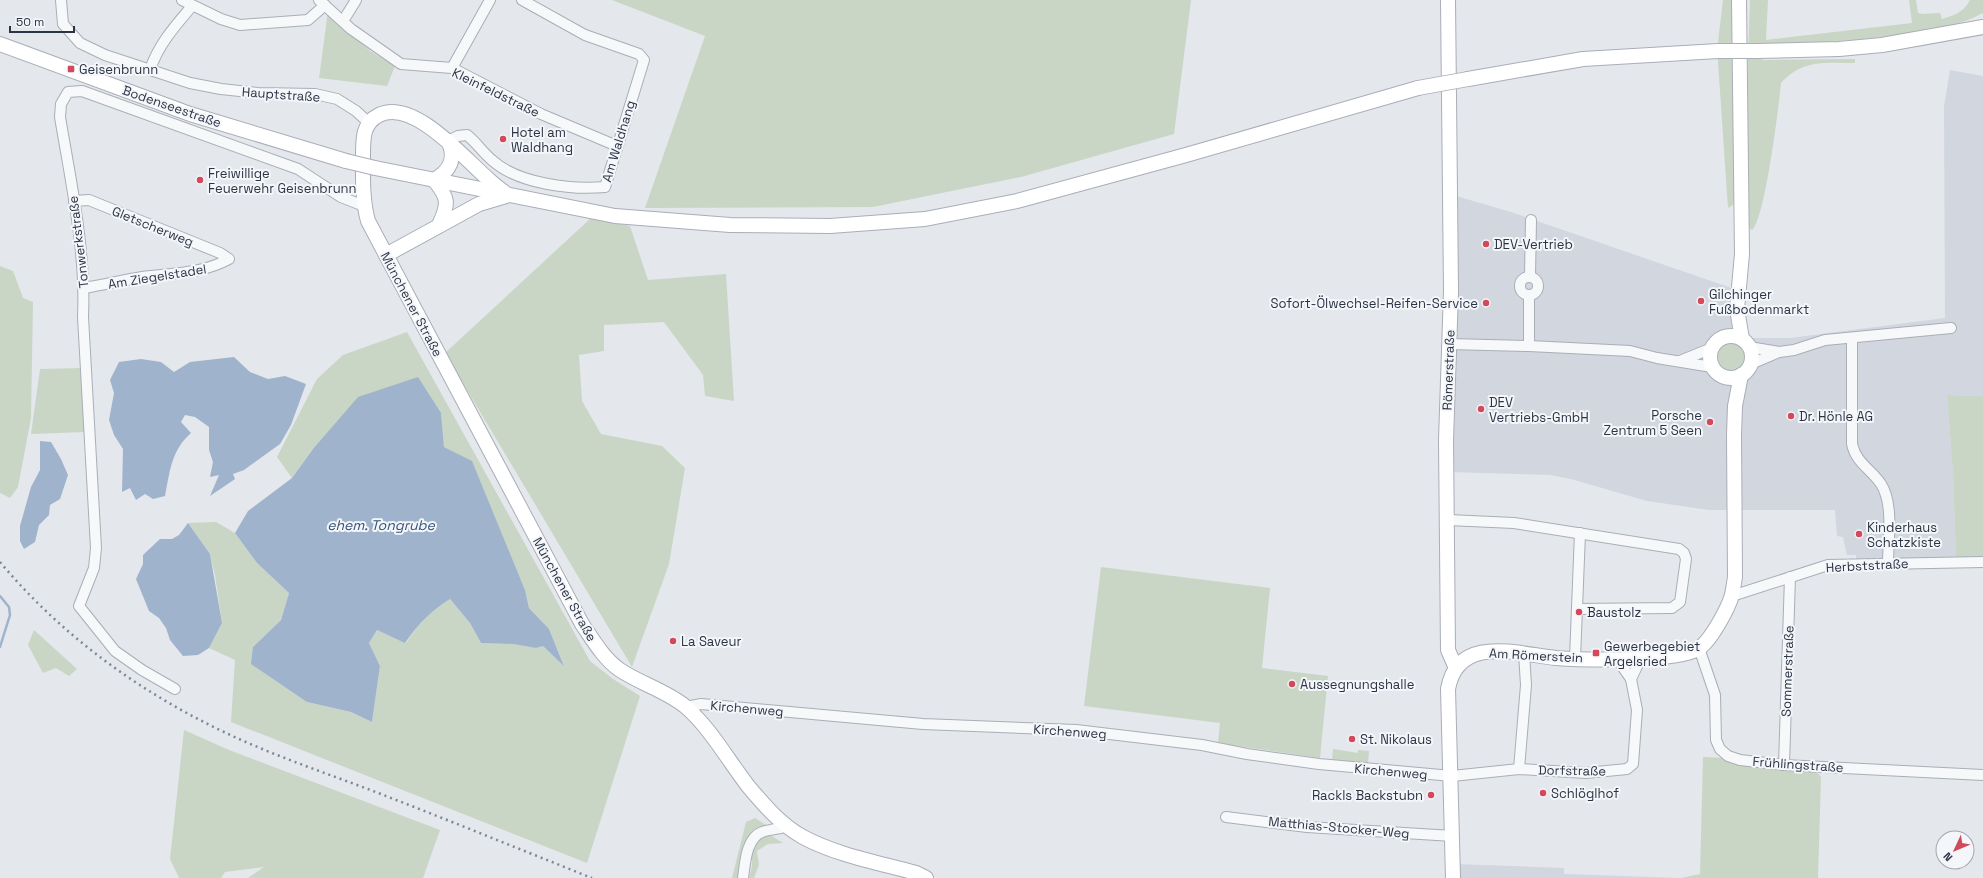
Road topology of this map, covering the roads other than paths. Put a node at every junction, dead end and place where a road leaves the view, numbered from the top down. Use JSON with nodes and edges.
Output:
{"nodes":[{"id":1,"x":61,"y":0,"type":"edge"},
{"id":2,"x":182,"y":0,"type":"edge"},
{"id":3,"x":356,"y":0,"type":"edge"},
{"id":4,"x":490,"y":0,"type":"edge"},
{"id":5,"x":522,"y":0,"type":"edge"},
{"id":6,"x":1448,"y":0,"type":"edge"},
{"id":7,"x":1739,"y":0,"type":"edge"},
{"id":8,"x":322,"y":2,"type":"edge"},
{"id":9,"x":192,"y":6,"type":"junction"},
{"id":10,"x":343,"y":21,"type":"junction"},
{"id":11,"x":1980,"y":25,"type":"edge"},
{"id":12,"x":0,"y":44,"type":"edge"},
{"id":13,"x":452,"y":68,"type":"junction"},
{"id":14,"x":150,"y":70,"type":"junction"},
{"id":15,"x":368,"y":122,"type":"junction"},
{"id":16,"x":448,"y":141,"type":"junction"},
{"id":17,"x":617,"y":146,"type":"junction"},
{"id":18,"x":434,"y":180,"type":"junction"},
{"id":19,"x":508,"y":195,"type":"junction"},
{"id":20,"x":74,"y":201,"type":"junction"},
{"id":21,"x":364,"y":206,"type":"junction"},
{"id":22,"x":1531,"y":220,"type":"dead end"},
{"id":23,"x":439,"y":225,"type":"junction"},
{"id":24,"x":386,"y":254,"type":"junction"},
{"id":25,"x":229,"y":259,"type":"joint"},
{"id":26,"x":1530,"y":276,"type":"junction"},
{"id":27,"x":84,"y":288,"type":"junction"},
{"id":28,"x":1530,"y":295,"type":"junction"},
{"id":29,"x":1737,"y":309,"type":"junction"},
{"id":30,"x":1951,"y":328,"type":"dead end"},
{"id":31,"x":1724,"y":337,"type":"junction"},
{"id":32,"x":1852,"y":338,"type":"junction"},
{"id":33,"x":1745,"y":343,"type":"junction"},
{"id":34,"x":1449,"y":344,"type":"junction"},
{"id":35,"x":1529,"y":346,"type":"junction"},
{"id":36,"x":1712,"y":348,"type":"junction"},
{"id":37,"x":1779,"y":352,"type":"junction"},
{"id":38,"x":1680,"y":361,"type":"junction"},
{"id":39,"x":1751,"y":364,"type":"junction"},
{"id":40,"x":1717,"y":372,"type":"junction"},
{"id":41,"x":1742,"y":375,"type":"junction"},
{"id":42,"x":1735,"y":406,"type":"junction"},
{"id":43,"x":1448,"y":520,"type":"junction"},
{"id":44,"x":1580,"y":532,"type":"junction"},
{"id":45,"x":1983,"y":562,"type":"edge"},
{"id":46,"x":1888,"y":563,"type":"junction"},
{"id":47,"x":1790,"y":577,"type":"junction"},
{"id":48,"x":1732,"y":596,"type":"junction"},
{"id":49,"x":1577,"y":609,"type":"junction"},
{"id":50,"x":1699,"y":648,"type":"junction"},
{"id":51,"x":1524,"y":653,"type":"junction"},
{"id":52,"x":1575,"y":658,"type":"junction"},
{"id":53,"x":1641,"y":658,"type":"junction"},
{"id":54,"x":1617,"y":659,"type":"junction"},
{"id":55,"x":1456,"y":666,"type":"junction"},
{"id":56,"x":1632,"y":679,"type":"junction"},
{"id":57,"x":176,"y":689,"type":"dead end"},
{"id":58,"x":686,"y":707,"type":"junction"},
{"id":59,"x":1784,"y":765,"type":"junction"},
{"id":60,"x":1519,"y":769,"type":"junction"},
{"id":61,"x":1983,"y":775,"type":"edge"},
{"id":62,"x":1452,"y":776,"type":"junction"},
{"id":63,"x":1226,"y":817,"type":"dead end"},
{"id":64,"x":784,"y":824,"type":"junction"},
{"id":65,"x":1453,"y":836,"type":"junction"},
{"id":66,"x":743,"y":878,"type":"edge"},
{"id":67,"x":926,"y":878,"type":"edge"},
{"id":68,"x":1453,"y":878,"type":"edge"}],
"edges":[{"from":1,"to":14,"type":"street","name":"Hauptstraße"},
{"from":2,"to":9,"type":"street"},
{"from":3,"to":10,"type":"street"},
{"from":4,"to":13,"type":"street"},
{"from":5,"to":17,"type":"street","name":"Am Waldhang"},
{"from":6,"to":34,"type":"street","name":"Römerstraße"},
{"from":7,"to":29,"type":"street"},
{"from":8,"to":9,"type":"street"},
{"from":8,"to":10,"type":"street","name":"Kleinfeldstraße"},
{"from":9,"to":14,"type":"street"},
{"from":10,"to":13,"type":"street","name":"Kleinfeldstraße"},
{"from":11,"to":19,"type":"street","name":"Bodenseestraße","bridge":true},
{"from":12,"to":18,"type":"street","name":"Bodenseestraße","bridge":true},
{"from":13,"to":17,"type":"street","name":"Kleinfeldstraße"},
{"from":14,"to":15,"type":"street","name":"Hauptstraße"},
{"from":15,"to":16,"type":"street"},
{"from":15,"to":21,"type":"street"},
{"from":16,"to":17,"type":"street","name":"Am Waldhang"},
{"from":16,"to":18,"type":"street"},
{"from":16,"to":19,"type":"street"},
{"from":18,"to":19,"type":"street","name":"Bodenseestraße"},
{"from":18,"to":23,"type":"street"},
{"from":19,"to":23,"type":"street"},
{"from":20,"to":21,"type":"street","name":"Tonwerkstraße"},
{"from":20,"to":25,"type":"street","name":"Gletscherweg"},
{"from":20,"to":27,"type":"street","name":"Tonwerkstraße"},
{"from":21,"to":24,"type":"street","name":"Münchener Straße"},
{"from":22,"to":26,"type":"street"},
{"from":23,"to":24,"type":"street"},
{"from":24,"to":58,"type":"street","name":"Münchener Straße"},
{"from":25,"to":27,"type":"street","name":"Am Ziegelstadel"},
{"from":26,"to":28,"type":"street"},
{"from":26,"to":28,"type":"street"},
{"from":27,"to":57,"type":"street","name":"Tonwerkstraße"},
{"from":28,"to":35,"type":"street"},
{"from":29,"to":31,"type":"street"},
{"from":29,"to":33,"type":"street"},
{"from":30,"to":32,"type":"street"},
{"from":31,"to":33,"type":"street"},
{"from":31,"to":36,"type":"street"},
{"from":32,"to":37,"type":"street"},
{"from":32,"to":46,"type":"street"},
{"from":33,"to":37,"type":"street"},
{"from":33,"to":39,"type":"street"},
{"from":34,"to":35,"type":"street"},
{"from":34,"to":43,"type":"street","name":"Römerstraße"},
{"from":35,"to":38,"type":"street"},
{"from":36,"to":38,"type":"street"},
{"from":36,"to":40,"type":"street","name":"Am Römerstein"},
{"from":37,"to":39,"type":"street"},
{"from":38,"to":40,"type":"street"},
{"from":39,"to":41,"type":"street","name":"Am Römerstein"},
{"from":40,"to":41,"type":"street"},
{"from":40,"to":42,"type":"street","name":"Am Römerstein"},
{"from":41,"to":42,"type":"street","name":"Am Römerstein"},
{"from":42,"to":48,"type":"street","name":"Am Römerstein"},
{"from":43,"to":44,"type":"street"},
{"from":43,"to":55,"type":"street","name":"Römerstraße"},
{"from":44,"to":49,"type":"street"},
{"from":44,"to":49,"type":"street"},
{"from":45,"to":46,"type":"street","name":"Herbststraße"},
{"from":46,"to":47,"type":"street","name":"Herbststraße"},
{"from":47,"to":48,"type":"street","name":"Herbststraße"},
{"from":47,"to":59,"type":"street","name":"Sommerstraße"},
{"from":48,"to":50,"type":"street","name":"Am Römerstein"},
{"from":49,"to":52,"type":"street"},
{"from":50,"to":53,"type":"street","name":"Am Römerstein"},
{"from":50,"to":59,"type":"street","name":"Frühlingstraße"},
{"from":51,"to":52,"type":"street","name":"Am Römerstein"},
{"from":51,"to":55,"type":"street","name":"Am Römerstein"},
{"from":51,"to":60,"type":"street","name":"Dorfstraße"},
{"from":52,"to":54,"type":"street","name":"Am Römerstein"},
{"from":53,"to":54,"type":"street","name":"Am Römerstein"},
{"from":53,"to":56,"type":"street"},
{"from":54,"to":56,"type":"street","name":"Dorfstraße"},
{"from":55,"to":62,"type":"street"},
{"from":56,"to":60,"type":"street","name":"Dorfstraße"},
{"from":58,"to":62,"type":"street","name":"Kirchenweg"},
{"from":58,"to":64,"type":"street","name":"Münchener Straße"},
{"from":59,"to":61,"type":"street","name":"Frühlingstraße"},
{"from":60,"to":62,"type":"street","name":"Dorfstraße"},
{"from":62,"to":65,"type":"street"},
{"from":63,"to":65,"type":"street","name":"Matthias-Stocker-Weg"},
{"from":64,"to":66,"type":"street"},
{"from":64,"to":67,"type":"street","name":"Münchener Straße"},
{"from":65,"to":68,"type":"street"}]}
